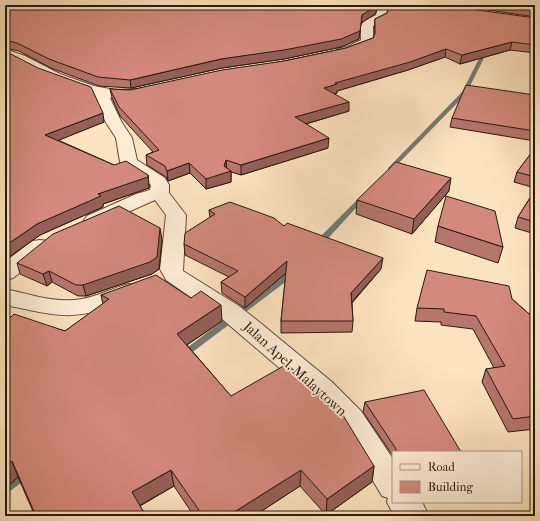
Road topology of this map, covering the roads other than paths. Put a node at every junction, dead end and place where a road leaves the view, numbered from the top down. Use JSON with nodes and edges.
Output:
{"nodes":[{"id":1,"x":387,"y":5,"type":"edge"},
{"id":2,"x":5,"y":53,"type":"edge"},
{"id":3,"x":330,"y":54,"type":"edge"},
{"id":4,"x":148,"y":90,"type":"edge"},
{"id":5,"x":100,"y":92,"type":"junction"},
{"id":6,"x":159,"y":193,"type":"junction"},
{"id":7,"x":77,"y":227,"type":"edge"},
{"id":8,"x":56,"y":236,"type":"edge"},
{"id":9,"x":5,"y":273,"type":"edge"},
{"id":10,"x":157,"y":281,"type":"junction"},
{"id":11,"x":5,"y":297,"type":"edge"},
{"id":12,"x":392,"y":484,"type":"edge"},
{"id":13,"x":404,"y":503,"type":"edge"},
{"id":14,"x":412,"y":516,"type":"edge"}],
"edges":[{"from":1,"to":3,"type":"street"},
{"from":2,"to":5,"type":"street"},
{"from":4,"to":5,"type":"street"},
{"from":5,"to":6,"type":"street"},
{"from":6,"to":7,"type":"street"},
{"from":6,"to":10,"type":"street"},
{"from":8,"to":9,"type":"street"},
{"from":10,"to":11,"type":"street"},
{"from":10,"to":12,"type":"street","name":"Jalan Apel, Malaytown"},
{"from":13,"to":14,"type":"street"}]}
